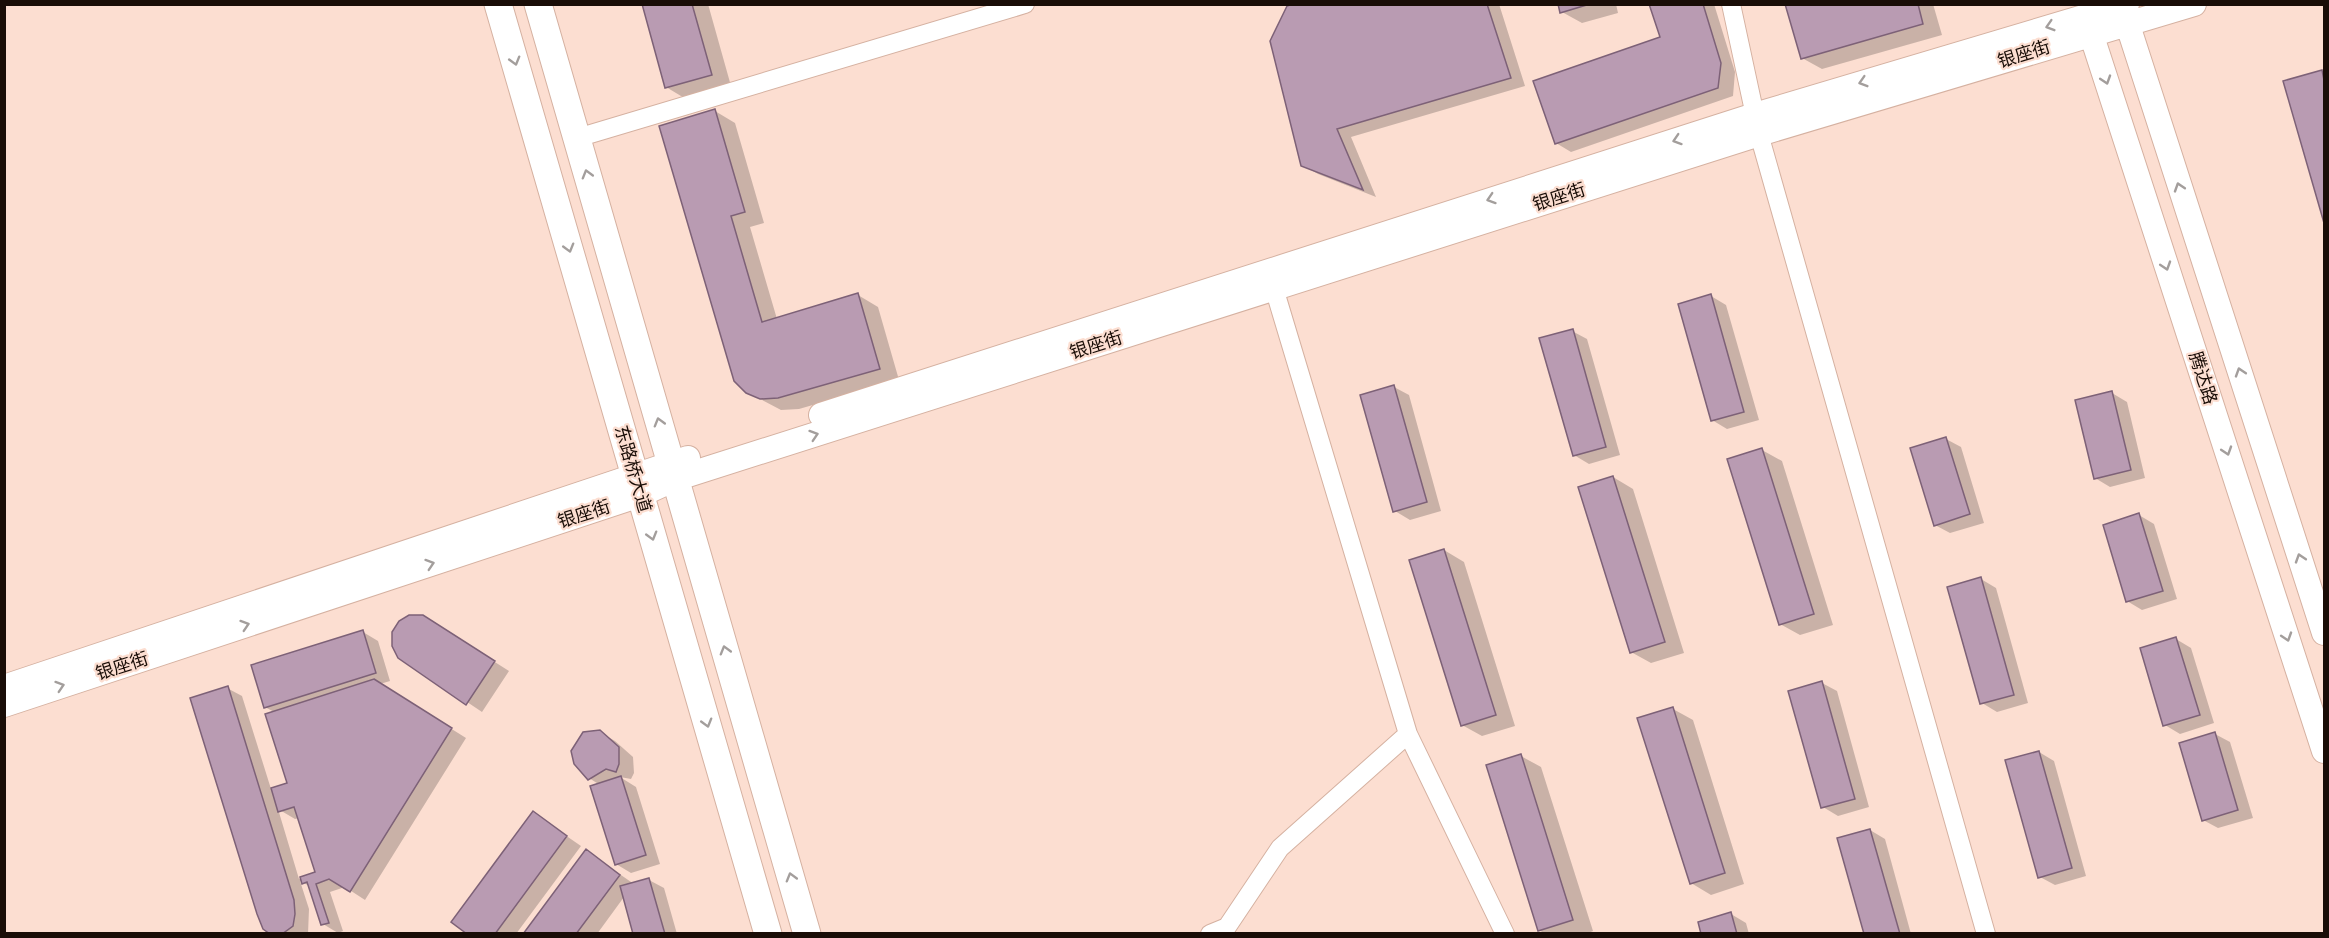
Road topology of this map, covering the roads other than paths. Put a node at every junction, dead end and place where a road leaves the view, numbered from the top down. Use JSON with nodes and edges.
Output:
{"nodes":[{"id":1,"x":498,"y":4,"type":"edge"},
{"id":2,"x":538,"y":4,"type":"edge"},
{"id":3,"x":1025,"y":4,"type":"edge"},
{"id":4,"x":1731,"y":4,"type":"edge"},
{"id":5,"x":2194,"y":4,"type":"edge"},
{"id":6,"x":2124,"y":10,"type":"edge"},
{"id":7,"x":2086,"y":18,"type":"edge"},
{"id":8,"x":1757,"y":124,"type":"junction"},
{"id":9,"x":577,"y":138,"type":"junction"},
{"id":10,"x":1274,"y":288,"type":"junction"},
{"id":11,"x":673,"y":471,"type":"junction"},
{"id":12,"x":638,"y":485,"type":"junction"},
{"id":13,"x":2325,"y":633,"type":"edge"},
{"id":14,"x":4,"y":687,"type":"edge"},
{"id":15,"x":4,"y":705,"type":"edge"},
{"id":16,"x":1408,"y":734,"type":"junction"},
{"id":17,"x":2325,"y":751,"type":"edge"},
{"id":18,"x":768,"y":933,"type":"edge"},
{"id":19,"x":807,"y":933,"type":"edge"},
{"id":20,"x":1210,"y":933,"type":"edge"},
{"id":21,"x":1505,"y":933,"type":"edge"},
{"id":22,"x":1986,"y":933,"type":"edge"}],
"edges":[{"from":1,"to":12,"type":"main road","name":"东路桥大道","one_way":true},
{"from":2,"to":9,"type":"main road"},
{"from":3,"to":9,"type":"street"},
{"from":4,"to":8,"type":"street"},
{"from":5,"to":6,"type":"main road"},
{"from":6,"to":7,"type":"main road"},
{"from":13,"to":6,"type":"main road","name":"腾达路","one_way":true},
{"from":7,"to":8,"type":"main road"},
{"from":7,"to":17,"type":"main road","name":"腾达路","one_way":true},
{"from":8,"to":10,"type":"main road","name":"银座街"},
{"from":8,"to":11,"type":"main road","one_way":true},
{"from":8,"to":22,"type":"street"},
{"from":11,"to":9,"type":"main road","one_way":true},
{"from":11,"to":10,"type":"main road","name":"银座街","one_way":true},
{"from":10,"to":16,"type":"street"},
{"from":11,"to":12,"type":"main road","name":"银座街"},
{"from":19,"to":11,"type":"main road","one_way":true},
{"from":12,"to":14,"type":"main road"},
{"from":15,"to":12,"type":"main road","name":"银座街","one_way":true},
{"from":12,"to":18,"type":"main road","name":"东路桥大道","one_way":true},
{"from":16,"to":20,"type":"street"},
{"from":16,"to":21,"type":"street"}]}
